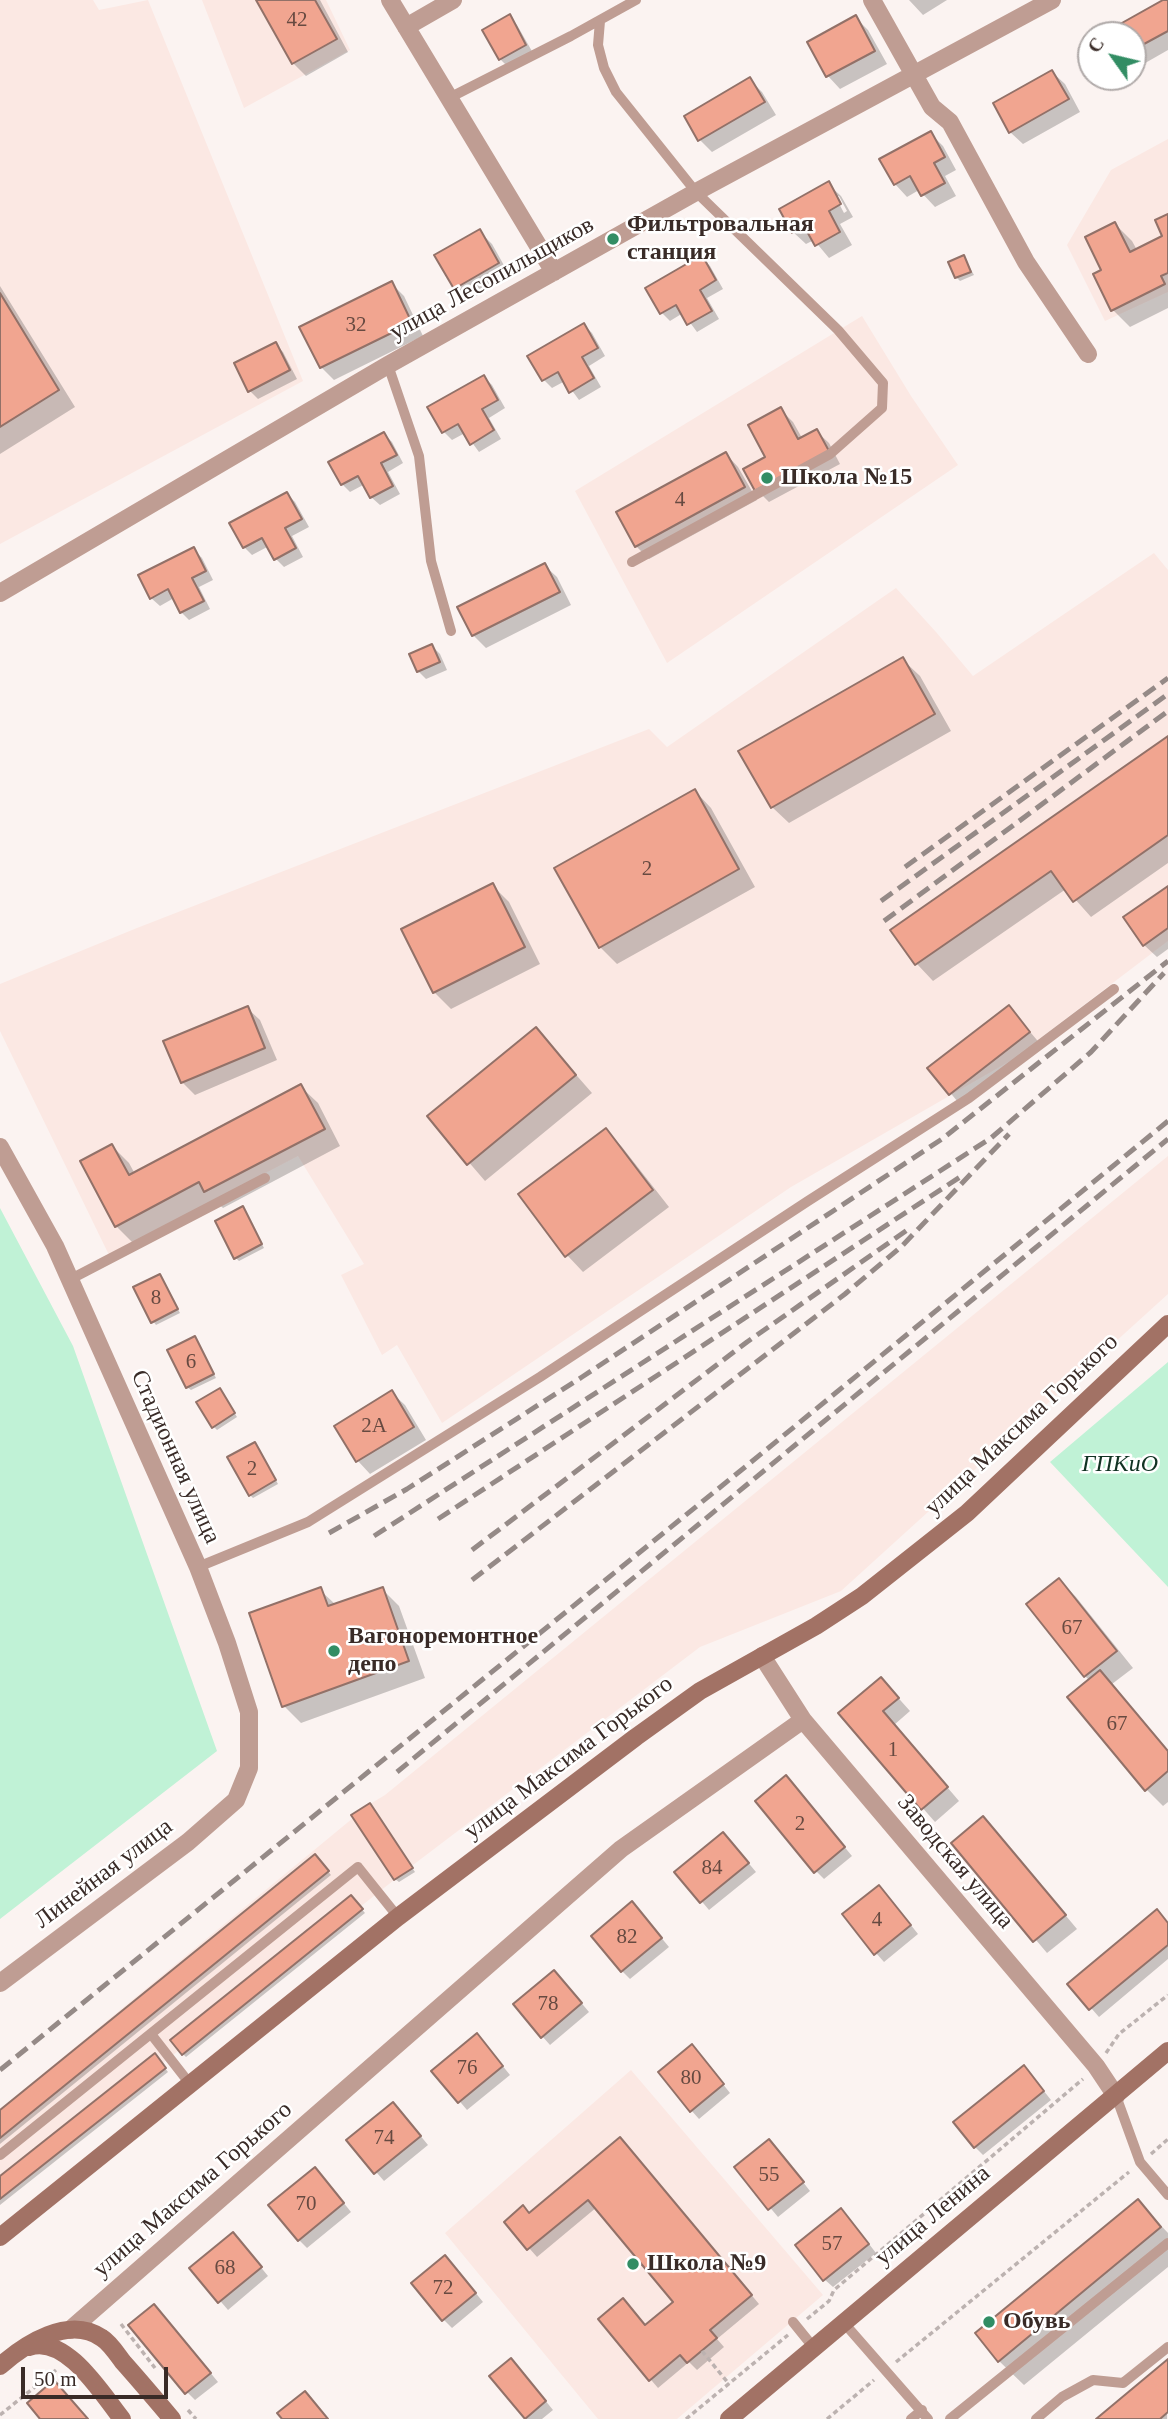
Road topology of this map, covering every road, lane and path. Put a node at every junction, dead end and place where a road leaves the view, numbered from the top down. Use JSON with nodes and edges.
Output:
{"nodes":[{"id":1,"x":390,"y":0,"type":"edge"},
{"id":2,"x":453,"y":0,"type":"edge"},
{"id":3,"x":636,"y":0,"type":"edge"},
{"id":4,"x":872,"y":0,"type":"edge"},
{"id":5,"x":1052,"y":0,"type":"edge"},
{"id":6,"x":600,"y":21,"type":"junction"},
{"id":7,"x":405,"y":27,"type":"junction"},
{"id":8,"x":913,"y":75,"type":"junction"},
{"id":9,"x":449,"y":98,"type":"junction"},
{"id":10,"x":696,"y":192,"type":"junction"},
{"id":11,"x":554,"y":272,"type":"junction"},
{"id":12,"x":1088,"y":354,"type":"dead end"},
{"id":13,"x":388,"y":365,"type":"junction"},
{"id":14,"x":632,"y":562,"type":"dead end"},
{"id":15,"x":0,"y":593,"type":"edge"},
{"id":16,"x":451,"y":631,"type":"dead end"},
{"id":17,"x":1114,"y":989,"type":"dead end"},
{"id":18,"x":0,"y":1147,"type":"edge"},
{"id":19,"x":265,"y":1178,"type":"dead end"},
{"id":20,"x":69,"y":1280,"type":"junction"},
{"id":21,"x":1168,"y":1325,"type":"edge"},
{"id":22,"x":198,"y":1567,"type":"junction"},
{"id":23,"x":762,"y":1656,"type":"junction"},
{"id":24,"x":803,"y":1720,"type":"junction"},
{"id":25,"x":236,"y":1800,"type":"joint"},
{"id":26,"x":398,"y":1917,"type":"junction"},
{"id":27,"x":0,"y":1983,"type":"edge"},
{"id":28,"x":1168,"y":1995,"type":"edge"},
{"id":29,"x":151,"y":2034,"type":"junction"},
{"id":30,"x":1168,"y":2051,"type":"edge"},
{"id":31,"x":1096,"y":2066,"type":"junction"},
{"id":32,"x":190,"y":2084,"type":"junction"},
{"id":33,"x":1116,"y":2096,"type":"junction"},
{"id":34,"x":1168,"y":2139,"type":"edge"},
{"id":35,"x":0,"y":2155,"type":"edge"},
{"id":36,"x":1140,"y":2162,"type":"junction"},
{"id":37,"x":1168,"y":2195,"type":"edge"},
{"id":38,"x":0,"y":2237,"type":"edge"},
{"id":39,"x":1168,"y":2243,"type":"edge"},
{"id":40,"x":844,"y":2323,"type":"junction"},
{"id":41,"x":795,"y":2325,"type":"junction"},
{"id":42,"x":70,"y":2330,"type":"junction"},
{"id":43,"x":1168,"y":2347,"type":"edge"},
{"id":44,"x":814,"y":2348,"type":"junction"},
{"id":45,"x":19,"y":2350,"type":"junction"},
{"id":46,"x":702,"y":2351,"type":"dead end"},
{"id":47,"x":0,"y":2366,"type":"edge"},
{"id":48,"x":59,"y":2367,"type":"dead end"},
{"id":49,"x":887,"y":2370,"type":"junction"},
{"id":50,"x":729,"y":2384,"type":"junction"},
{"id":51,"x":922,"y":2410,"type":"junction"},
{"id":52,"x":0,"y":2415,"type":"edge"},
{"id":53,"x":122,"y":2419,"type":"edge"},
{"id":54,"x":172,"y":2419,"type":"edge"},
{"id":55,"x":686,"y":2419,"type":"edge"},
{"id":56,"x":729,"y":2419,"type":"edge"},
{"id":57,"x":827,"y":2419,"type":"edge"},
{"id":58,"x":911,"y":2419,"type":"edge"},
{"id":59,"x":928,"y":2419,"type":"edge"},
{"id":60,"x":950,"y":2419,"type":"edge"},
{"id":61,"x":1036,"y":2419,"type":"edge"}],
"edges":[{"from":1,"to":7,"type":"street"},
{"from":2,"to":7,"type":"street"},
{"from":3,"to":6,"type":"lane"},
{"from":4,"to":8,"type":"street"},
{"from":5,"to":8,"type":"street","name":"улица Лесопильщиков"},
{"from":6,"to":9,"type":"lane"},
{"from":6,"to":10,"type":"lane"},
{"from":7,"to":9,"type":"street"},
{"from":8,"to":10,"type":"street","name":"улица Лесопильщиков"},
{"from":8,"to":12,"type":"street"},
{"from":9,"to":11,"type":"street"},
{"from":10,"to":11,"type":"street","name":"улица Лесопильщиков"},
{"from":10,"to":14,"type":"lane"},
{"from":11,"to":13,"type":"street","name":"улица Лесопильщиков"},
{"from":13,"to":15,"type":"street","name":"улица Лесопильщиков"},
{"from":13,"to":16,"type":"lane"},
{"from":17,"to":22,"type":"lane"},
{"from":18,"to":20,"type":"street","name":"Стадионная улица"},
{"from":19,"to":20,"type":"lane"},
{"from":20,"to":22,"type":"street","name":"Стадионная улица"},
{"from":21,"to":23,"type":"street","name":"улица Максима Горького"},
{"from":22,"to":25,"type":"street","name":"Стадионная улица"},
{"from":23,"to":24,"type":"street","name":"Заводская улица"},
{"from":23,"to":26,"type":"street","name":"улица Максима Горького"},
{"from":24,"to":31,"type":"street","name":"Заводская улица"},
{"from":24,"to":42,"type":"street","name":"улица Максима Горького"},
{"from":25,"to":27,"type":"street","name":"Линейная улица"},
{"from":26,"to":29,"type":"lane"},
{"from":26,"to":32,"type":"street","name":"улица Максима Горького"},
{"from":28,"to":31,"type":"path"},
{"from":29,"to":32,"type":"lane"},
{"from":29,"to":35,"type":"lane"},
{"from":30,"to":33,"type":"street","name":"улица Ленина"},
{"from":31,"to":33,"type":"street","name":"Заводская улица"},
{"from":31,"to":41,"type":"path"},
{"from":32,"to":38,"type":"street","name":"улица Максима Горького"},
{"from":33,"to":36,"type":"lane"},
{"from":33,"to":40,"type":"street","name":"улица Ленина"},
{"from":34,"to":36,"type":"path"},
{"from":36,"to":37,"type":"lane"},
{"from":36,"to":49,"type":"path"},
{"from":39,"to":60,"type":"lane"},
{"from":40,"to":44,"type":"street","name":"улица Ленина"},
{"from":40,"to":49,"type":"lane"},
{"from":41,"to":44,"type":"lane"},
{"from":41,"to":50,"type":"path"},
{"from":42,"to":45,"type":"street","name":"улица Максима Горького"},
{"from":42,"to":54,"type":"street"},
{"from":43,"to":61,"type":"lane"},
{"from":44,"to":56,"type":"street","name":"улица Ленина"},
{"from":45,"to":47,"type":"street","name":"улица Максима Горького"},
{"from":45,"to":53,"type":"street"},
{"from":46,"to":50,"type":"path"},
{"from":48,"to":52,"type":"path"},
{"from":49,"to":51,"type":"lane"},
{"from":49,"to":57,"type":"path"},
{"from":50,"to":55,"type":"path"},
{"from":51,"to":58,"type":"lane"},
{"from":51,"to":59,"type":"lane"}]}
